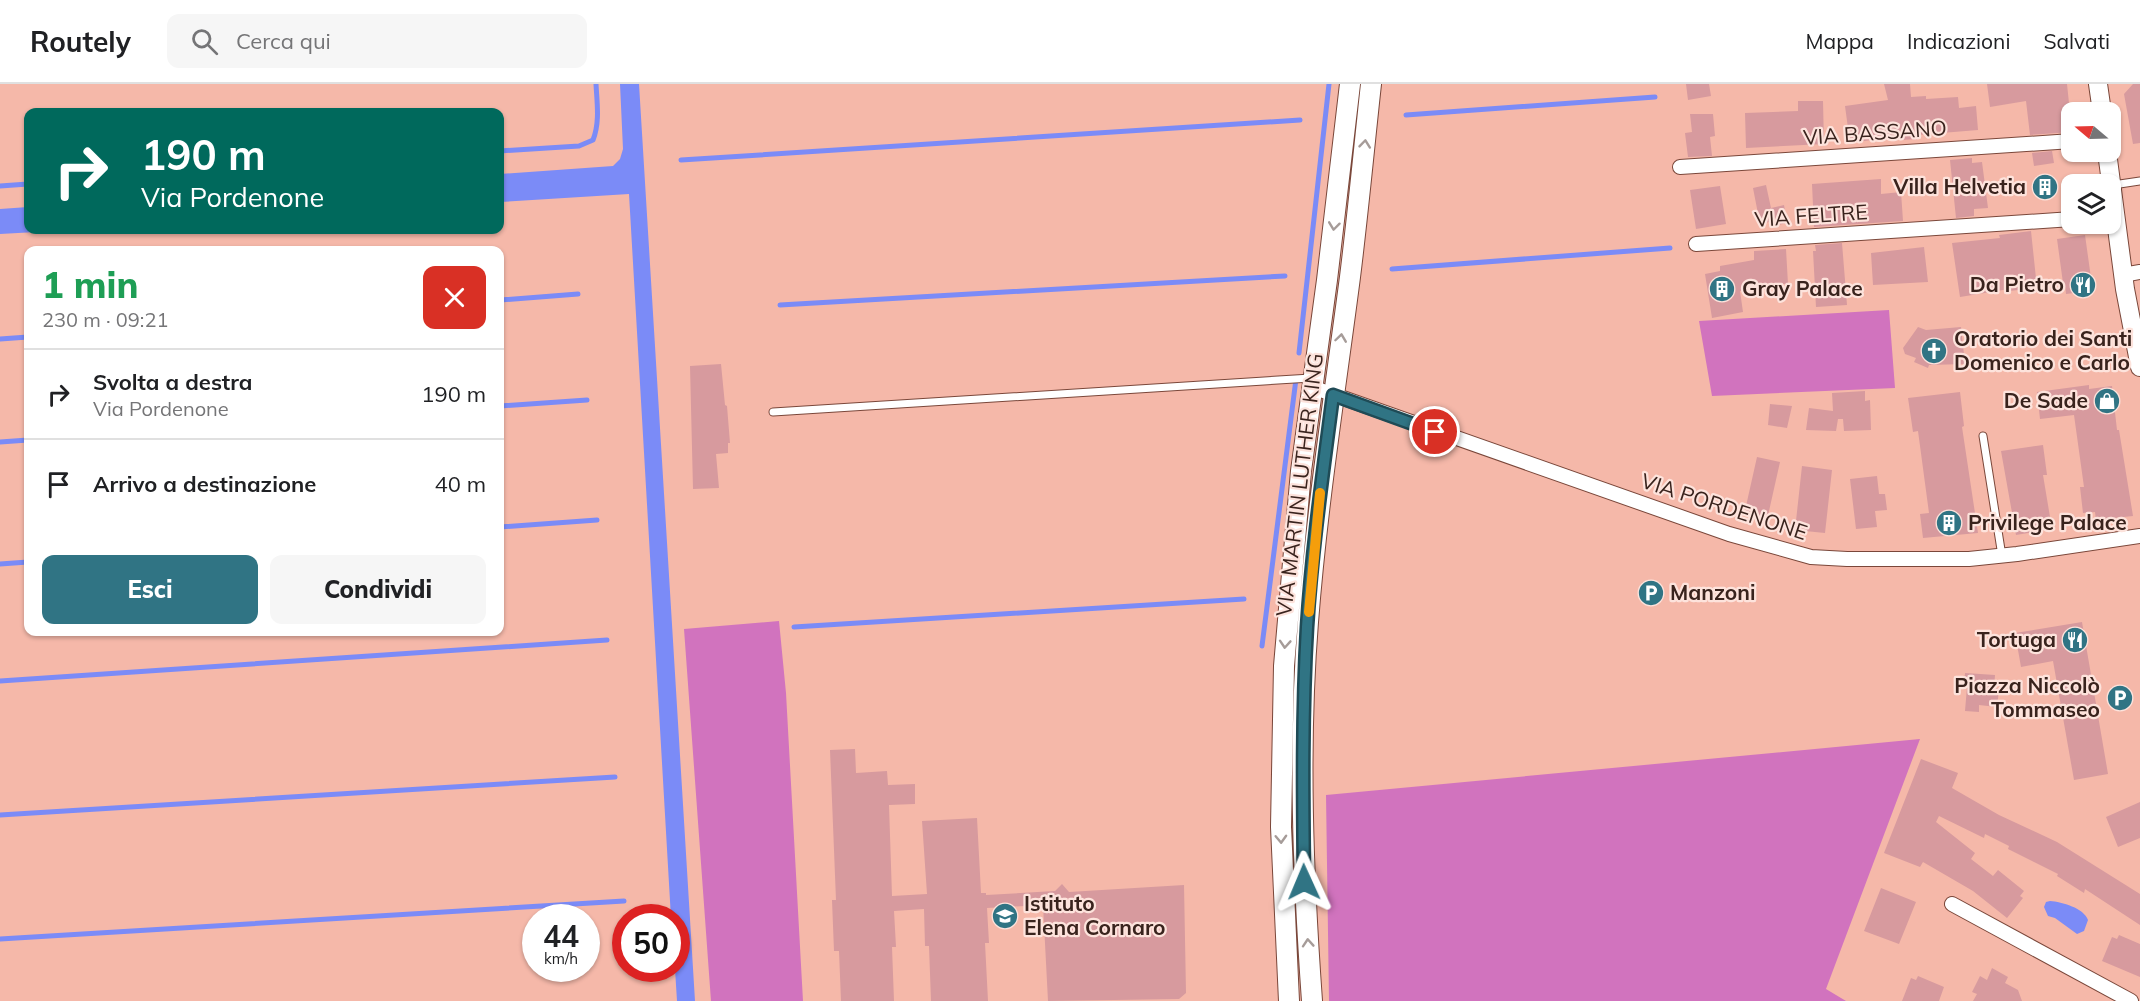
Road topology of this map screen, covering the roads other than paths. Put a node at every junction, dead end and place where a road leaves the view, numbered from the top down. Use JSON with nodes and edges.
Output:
{"nodes":[{"id":1,"x":1350,"y":84,"type":"edge"},
{"id":2,"x":1371,"y":84,"type":"edge"},
{"id":3,"x":2098,"y":84,"type":"edge"},
{"id":4,"x":2101,"y":102,"type":"edge"},
{"id":5,"x":2061,"y":142,"type":"edge"},
{"id":6,"x":1680,"y":167,"type":"dead end"},
{"id":7,"x":2140,"y":181,"type":"edge"},
{"id":8,"x":2121,"y":184,"type":"edge"},
{"id":9,"x":2061,"y":220,"type":"edge"},
{"id":10,"x":2119,"y":234,"type":"edge"},
{"id":11,"x":1696,"y":244,"type":"dead end"},
{"id":12,"x":2131,"y":274,"type":"edge"},
{"id":13,"x":2140,"y":368,"type":"edge"},
{"id":14,"x":1313,"y":383,"type":"junction"},
{"id":15,"x":1333,"y":395,"type":"junction"},
{"id":16,"x":773,"y":412,"type":"dead end"},
{"id":17,"x":1983,"y":436,"type":"dead end"},
{"id":18,"x":2140,"y":536,"type":"edge"},
{"id":19,"x":2002,"y":556,"type":"junction"},
{"id":20,"x":1952,"y":904,"type":"dead end"},
{"id":21,"x":1289,"y":1001,"type":"edge"},
{"id":22,"x":1312,"y":1001,"type":"edge"},
{"id":23,"x":2131,"y":1001,"type":"edge"}],
"edges":[{"from":1,"to":14,"type":"main road","name":"VIA MARTIN LUTHER KING","one_way":true},
{"from":15,"to":2,"type":"main road","name":"VIA MARTIN LUTHER KING","one_way":true},
{"from":3,"to":4,"type":"street"},
{"from":5,"to":6,"type":"street","name":"VIA BASSANO"},
{"from":7,"to":8,"type":"lane"},
{"from":9,"to":11,"type":"street","name":"VIA FELTRE"},
{"from":10,"to":12,"type":"street"},
{"from":12,"to":13,"type":"street"},
{"from":14,"to":15,"type":"street","name":"VIA PORDENONE"},
{"from":14,"to":16,"type":"lane"},
{"from":14,"to":21,"type":"main road","name":"VIA MARTIN LUTHER KING","one_way":true},
{"from":15,"to":19,"type":"street","name":"VIA PORDENONE"},
{"from":22,"to":15,"type":"main road","name":"VIA MARTIN LUTHER KING","one_way":true},
{"from":17,"to":19,"type":"lane"},
{"from":18,"to":19,"type":"street","name":"VIA PORDENONE"},
{"from":20,"to":23,"type":"street"}]}
